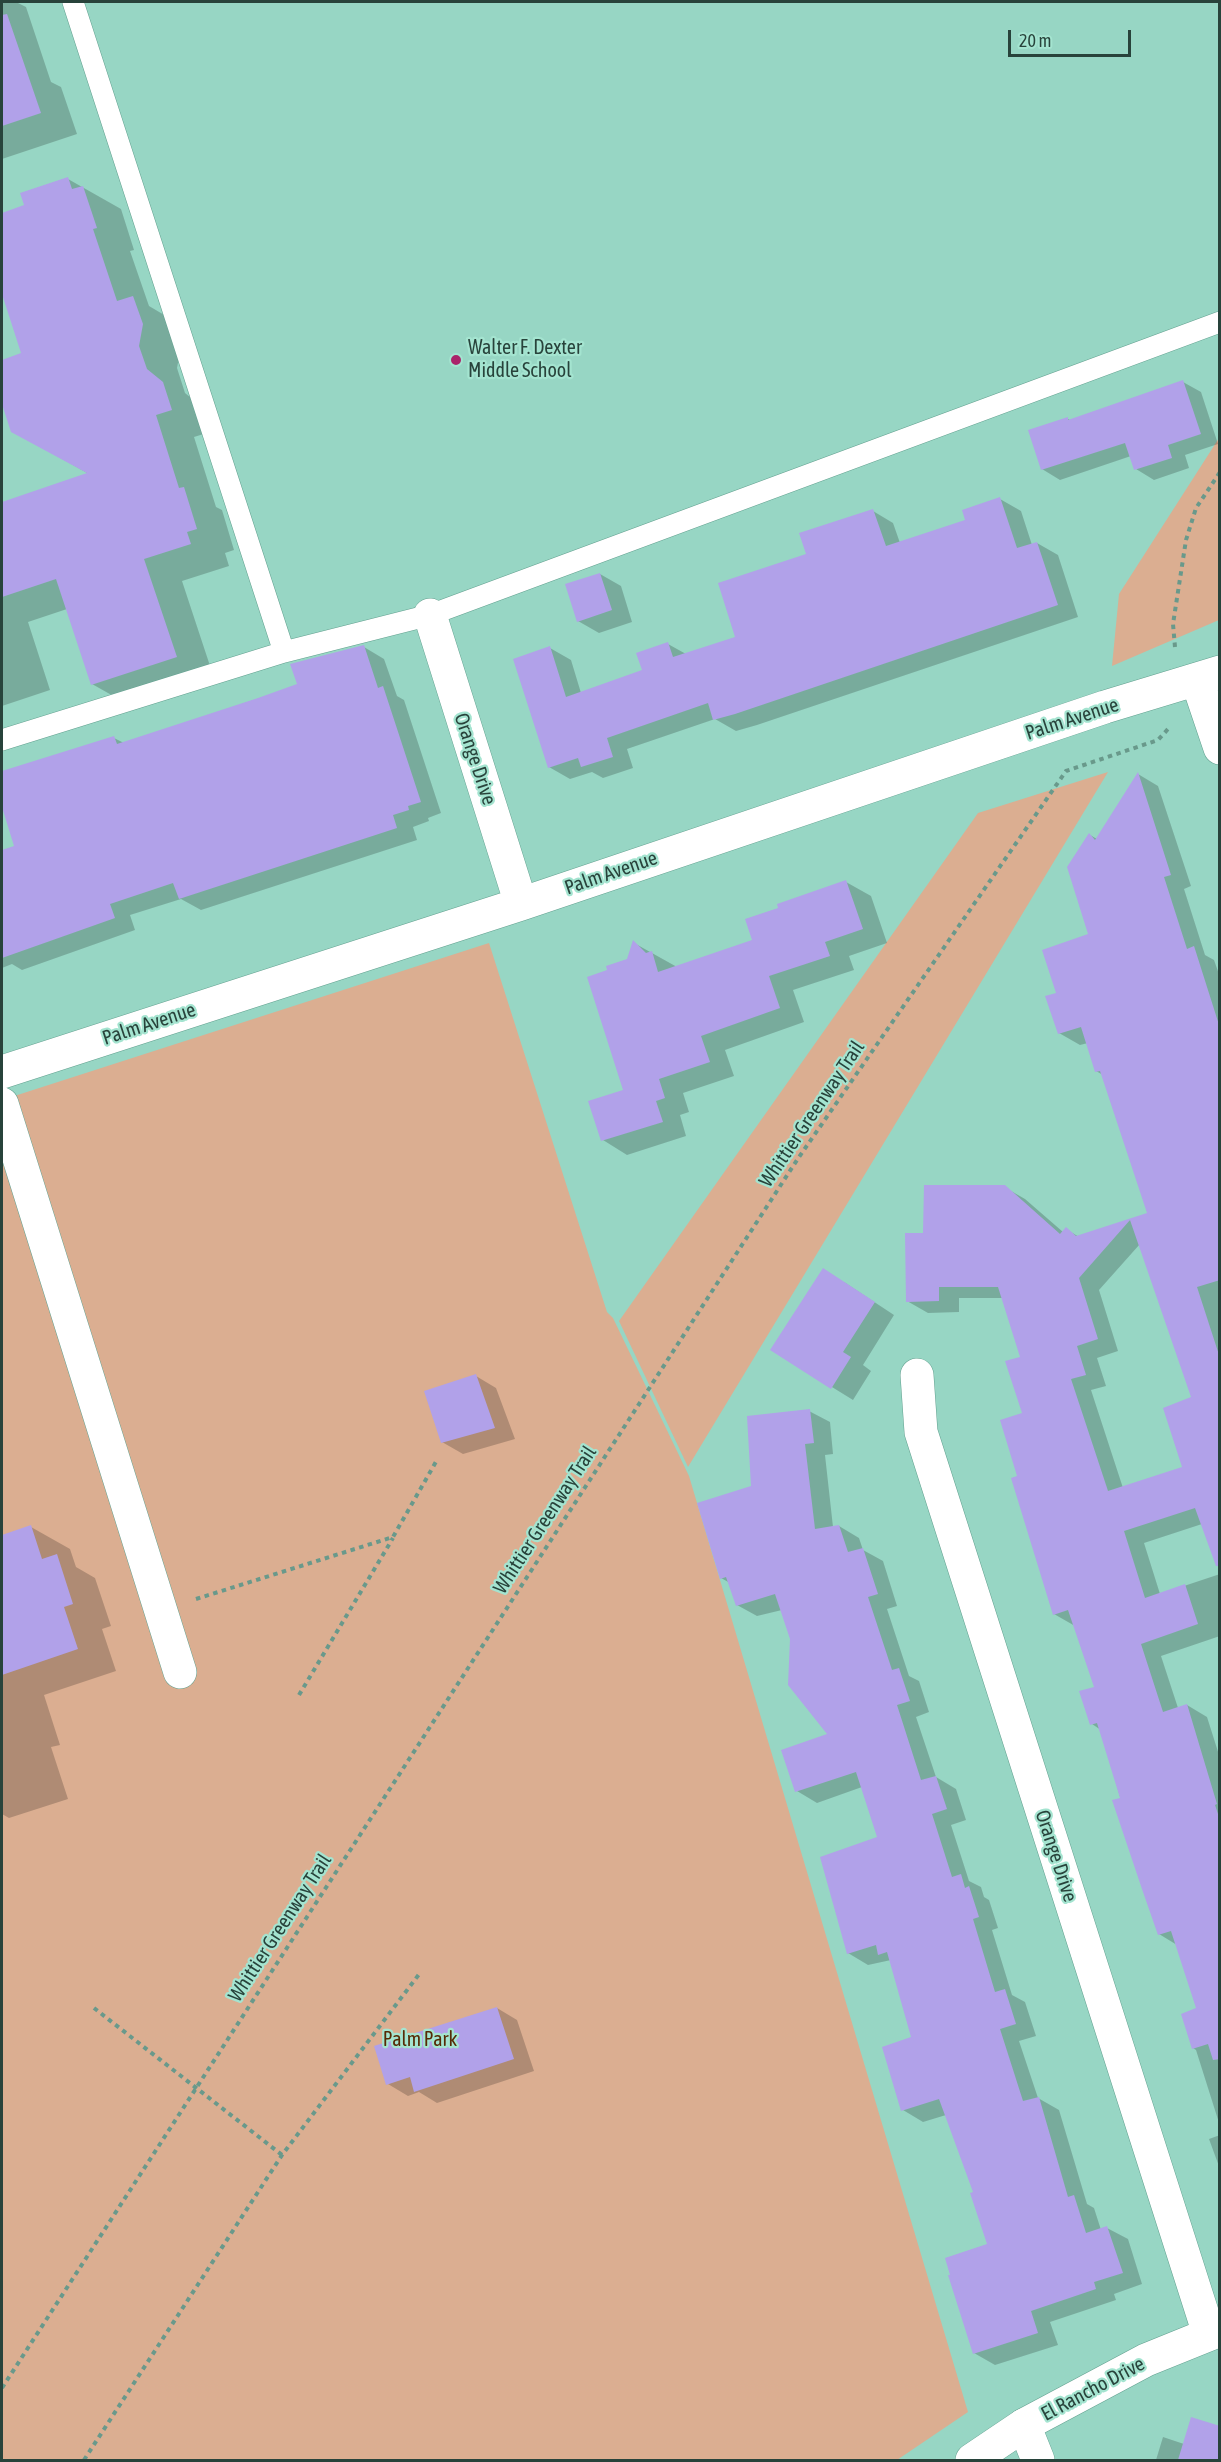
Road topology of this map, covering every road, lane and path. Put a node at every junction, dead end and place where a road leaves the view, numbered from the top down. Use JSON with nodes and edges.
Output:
{"nodes":[{"id":1,"x":73,"y":2,"type":"edge"},
{"id":2,"x":1220,"y":322,"type":"edge"},
{"id":3,"x":1220,"y":472,"type":"edge"},
{"id":4,"x":430,"y":615,"type":"junction"},
{"id":5,"x":284,"y":652,"type":"junction"},
{"id":6,"x":1176,"y":652,"type":"dead end"},
{"id":7,"x":1208,"y":676,"type":"edge"},
{"id":8,"x":1168,"y":729,"type":"dead end"},
{"id":9,"x":2,"y":740,"type":"edge"},
{"id":10,"x":1220,"y":747,"type":"edge"},
{"id":11,"x":521,"y":903,"type":"junction"},
{"id":12,"x":2,"y":1072,"type":"edge"},
{"id":13,"x":2,"y":1104,"type":"edge"},
{"id":14,"x":917,"y":1376,"type":"dead end"},
{"id":15,"x":437,"y":1460,"type":"dead end"},
{"id":16,"x":393,"y":1537,"type":"junction"},
{"id":17,"x":161,"y":1610,"type":"junction"},
{"id":18,"x":180,"y":1672,"type":"dead end"},
{"id":19,"x":299,"y":1695,"type":"dead end"},
{"id":20,"x":420,"y":1973,"type":"dead end"},
{"id":21,"x":94,"y":2008,"type":"dead end"},
{"id":22,"x":195,"y":2086,"type":"junction"},
{"id":23,"x":282,"y":2156,"type":"junction"},
{"id":24,"x":1214,"y":2332,"type":"edge"},
{"id":25,"x":2,"y":2388,"type":"edge"},
{"id":26,"x":1024,"y":2426,"type":"junction"},
{"id":27,"x":84,"y":2460,"type":"edge"},
{"id":28,"x":972,"y":2460,"type":"edge"},
{"id":29,"x":1038,"y":2460,"type":"edge"}],
"edges":[{"from":1,"to":5,"type":"lane"},
{"from":2,"to":4,"type":"lane"},
{"from":3,"to":6,"type":"path"},
{"from":4,"to":5,"type":"lane"},
{"from":4,"to":11,"type":"street","name":"Orange Drive"},
{"from":5,"to":9,"type":"lane"},
{"from":7,"to":10,"type":"street"},
{"from":7,"to":11,"type":"street","name":"Palm Avenue"},
{"from":8,"to":22,"type":"path","name":"Whittier Greenway Trail"},
{"from":11,"to":12,"type":"street","name":"Palm Avenue"},
{"from":13,"to":17,"type":"street"},
{"from":14,"to":24,"type":"street","name":"Orange Drive"},
{"from":15,"to":16,"type":"path"},
{"from":16,"to":17,"type":"path"},
{"from":16,"to":19,"type":"path"},
{"from":17,"to":18,"type":"street"},
{"from":20,"to":23,"type":"path"},
{"from":21,"to":22,"type":"path"},
{"from":22,"to":23,"type":"path"},
{"from":22,"to":25,"type":"path","name":"Whittier Greenway Trail"},
{"from":23,"to":27,"type":"path"},
{"from":24,"to":26,"type":"street","name":"El Rancho Drive"},
{"from":26,"to":28,"type":"street","name":"El Rancho Drive"},
{"from":26,"to":29,"type":"street"}]}
